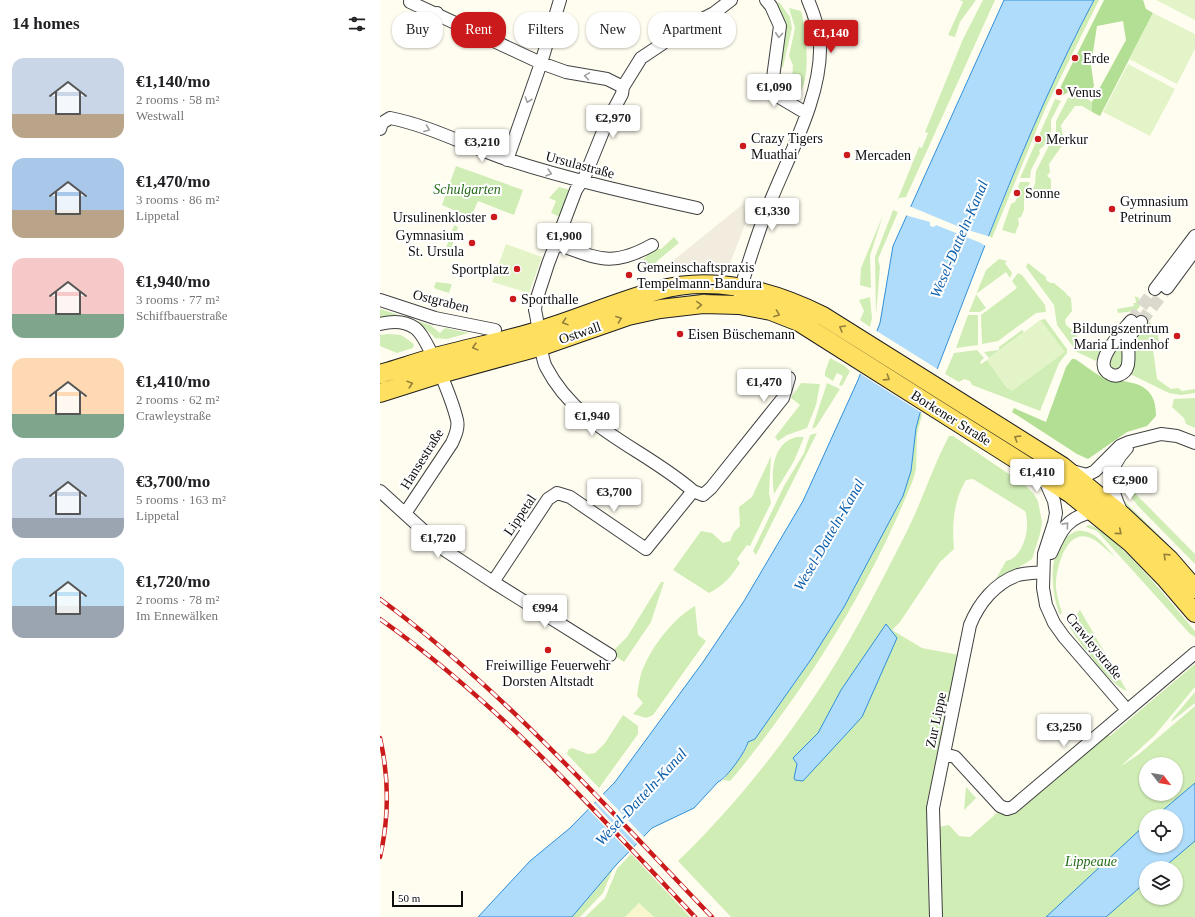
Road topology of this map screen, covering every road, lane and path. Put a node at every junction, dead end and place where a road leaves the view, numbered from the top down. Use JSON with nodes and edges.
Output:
{"nodes":[{"id":1,"x":560,"y":0,"type":"edge"},
{"id":2,"x":731,"y":0,"type":"edge"},
{"id":3,"x":766,"y":0,"type":"edge"},
{"id":4,"x":808,"y":0,"type":"edge"},
{"id":5,"x":410,"y":2,"type":"dead end"},
{"id":6,"x":432,"y":12,"type":"edge"},
{"id":7,"x":443,"y":17,"type":"edge"},
{"id":8,"x":541,"y":63,"type":"junction"},
{"id":9,"x":624,"y":87,"type":"junction"},
{"id":10,"x":806,"y":113,"type":"junction"},
{"id":11,"x":380,"y":129,"type":"edge"},
{"id":12,"x":507,"y":160,"type":"junction"},
{"id":13,"x":581,"y":182,"type":"junction"},
{"id":14,"x":697,"y":208,"type":"dead end"},
{"id":15,"x":1195,"y":236,"type":"edge"},
{"id":16,"x":557,"y":244,"type":"junction"},
{"id":17,"x":652,"y":245,"type":"dead end"},
{"id":18,"x":1195,"y":250,"type":"edge"},
{"id":19,"x":741,"y":287,"type":"junction"},
{"id":20,"x":380,"y":300,"type":"edge"},
{"id":21,"x":739,"y":306,"type":"junction"},
{"id":22,"x":380,"y":324,"type":"edge"},
{"id":23,"x":496,"y":330,"type":"dead end"},
{"id":24,"x":541,"y":338,"type":"junction"},
{"id":25,"x":436,"y":366,"type":"junction"},
{"id":26,"x":380,"y":374,"type":"edge"},
{"id":27,"x":789,"y":378,"type":"dead end"},
{"id":28,"x":380,"y":393,"type":"edge"},
{"id":29,"x":1136,"y":440,"type":"junction"},
{"id":30,"x":1195,"y":443,"type":"edge"},
{"id":31,"x":1062,"y":466,"type":"junction"},
{"id":32,"x":1043,"y":476,"type":"junction"},
{"id":33,"x":380,"y":491,"type":"edge"},
{"id":34,"x":693,"y":492,"type":"junction"},
{"id":35,"x":406,"y":512,"type":"junction"},
{"id":36,"x":1094,"y":512,"type":"junction"},
{"id":37,"x":1123,"y":516,"type":"junction"},
{"id":38,"x":1043,"y":572,"type":"junction"},
{"id":39,"x":492,"y":582,"type":"junction"},
{"id":40,"x":1195,"y":590,"type":"edge"},
{"id":41,"x":1195,"y":614,"type":"edge"},
{"id":42,"x":1195,"y":653,"type":"edge"},
{"id":43,"x":610,"y":656,"type":"dead end"},
{"id":44,"x":1127,"y":710,"type":"junction"},
{"id":45,"x":944,"y":754,"type":"junction"},
{"id":46,"x":936,"y":917,"type":"edge"}],
"edges":[{"from":1,"to":8,"type":"street"},
{"from":2,"to":9,"type":"street"},
{"from":3,"to":10,"type":"street","one_way":true},
{"from":4,"to":10,"type":"street"},
{"from":5,"to":6,"type":"street"},
{"from":7,"to":8,"type":"street"},
{"from":9,"to":8,"type":"street","one_way":true},
{"from":8,"to":12,"type":"street","one_way":true},
{"from":9,"to":13,"type":"street"},
{"from":10,"to":19,"type":"street"},
{"from":11,"to":12,"type":"street","name":"Ursulastraße","one_way":true},
{"from":12,"to":13,"type":"street","name":"Ursulastraße","one_way":true},
{"from":13,"to":14,"type":"street","name":"Ursulastraße"},
{"from":13,"to":16,"type":"street"},
{"from":15,"to":18,"type":"street"},
{"from":16,"to":17,"type":"street"},
{"from":16,"to":24,"type":"street"},
{"from":19,"to":21,"type":"street"},
{"from":19,"to":24,"type":"main road","name":"Ostwall","one_way":true},
{"from":31,"to":19,"type":"main road","name":"Borkener Straße","one_way":true},
{"from":20,"to":23,"type":"street","name":"Ostgraben"},
{"from":24,"to":21,"type":"main road","name":"Ostwall","one_way":true},
{"from":21,"to":32,"type":"main road","name":"Borkener Straße","one_way":true},
{"from":22,"to":25,"type":"street"},
{"from":24,"to":25,"type":"main road","name":"Ostwall"},
{"from":24,"to":34,"type":"street"},
{"from":25,"to":26,"type":"main road"},
{"from":28,"to":25,"type":"main road","one_way":true},
{"from":25,"to":35,"type":"street","name":"Hansestraße"},
{"from":27,"to":34,"type":"street"},
{"from":29,"to":30,"type":"street"},
{"from":29,"to":31,"type":"street"},
{"from":29,"to":37,"type":"street"},
{"from":31,"to":37,"type":"main road","name":"Borkener Straße"},
{"from":32,"to":36,"type":"main road","name":"Borkener Straße"},
{"from":32,"to":38,"type":"street","name":"Crawleystraße"},
{"from":33,"to":35,"type":"street"},
{"from":34,"to":39,"type":"street","name":"Lippetal"},
{"from":35,"to":39,"type":"street"},
{"from":38,"to":36,"type":"street","name":"Crawleystraße","one_way":true},
{"from":36,"to":41,"type":"main road","name":"Borkener Straße","one_way":true},
{"from":40,"to":37,"type":"main road","name":"Borkener Straße","one_way":true},
{"from":38,"to":44,"type":"street","name":"Crawleystraße"},
{"from":38,"to":45,"type":"street","name":"Zur Lippe"},
{"from":39,"to":43,"type":"street"},
{"from":42,"to":44,"type":"street"},
{"from":44,"to":45,"type":"street"},
{"from":45,"to":46,"type":"street","name":"Zur Lippe"}]}
